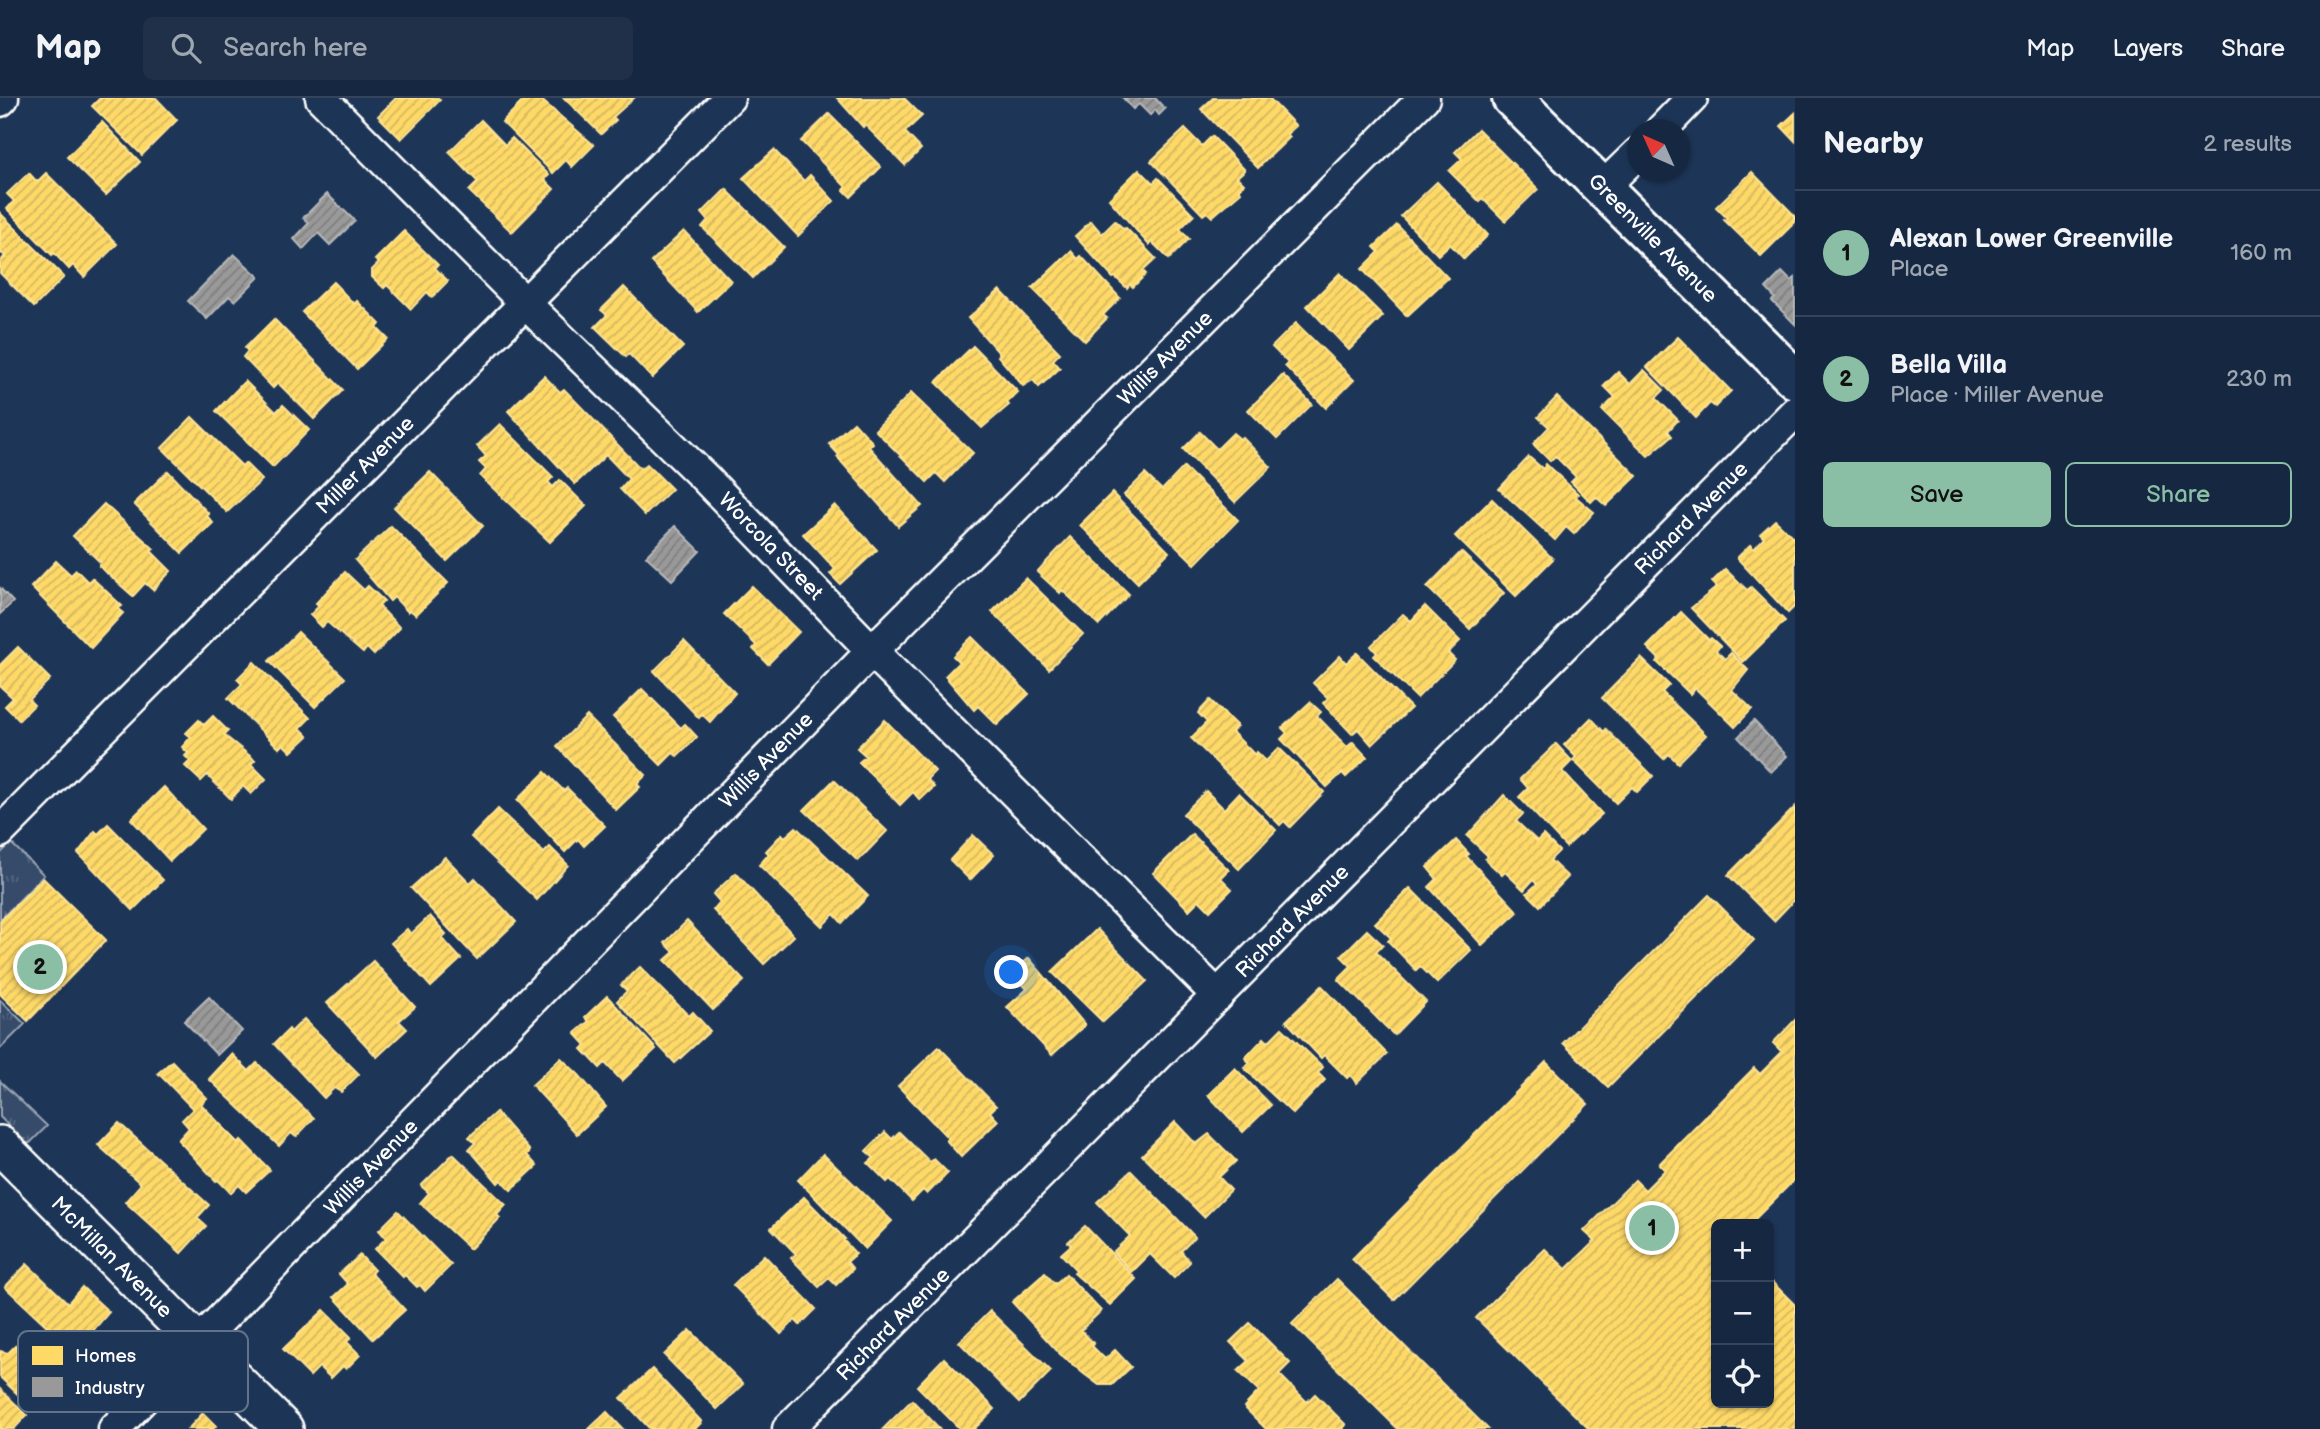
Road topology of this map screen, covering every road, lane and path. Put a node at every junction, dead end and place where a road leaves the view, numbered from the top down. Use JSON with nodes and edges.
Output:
{"nodes":[{"id":1,"x":321,"y":98,"type":"edge"},
{"id":2,"x":729,"y":98,"type":"edge"},
{"id":3,"x":1424,"y":98,"type":"edge"},
{"id":4,"x":1512,"y":98,"type":"edge"},
{"id":5,"x":1692,"y":98,"type":"edge"},
{"id":6,"x":1672,"y":119,"type":"edge"},
{"id":7,"x":1627,"y":163,"type":"edge"},
{"id":8,"x":1602,"y":188,"type":"junction"},
{"id":9,"x":526,"y":303,"type":"junction"},
{"id":10,"x":1795,"y":379,"type":"edge"},
{"id":11,"x":1795,"y":412,"type":"edge"},
{"id":12,"x":872,"y":651,"type":"junction"},
{"id":13,"x":0,"y":832,"type":"edge"},
{"id":14,"x":1218,"y":996,"type":"junction"},
{"id":15,"x":0,"y":1145,"type":"edge"},
{"id":16,"x":186,"y":1331,"type":"edge"},
{"id":17,"x":212,"y":1331,"type":"edge"},
{"id":18,"x":248,"y":1393,"type":"edge"},
{"id":19,"x":131,"y":1412,"type":"edge"},
{"id":20,"x":114,"y":1429,"type":"edge"},
{"id":21,"x":284,"y":1429,"type":"edge"},
{"id":22,"x":788,"y":1429,"type":"edge"}],
"edges":[{"from":1,"to":9,"type":"street","name":"Worcola Street"},
{"from":2,"to":9,"type":"street","name":"Miller Avenue"},
{"from":3,"to":12,"type":"street","name":"Willis Avenue"},
{"from":4,"to":8,"type":"main road","name":"Greenville Avenue"},
{"from":5,"to":6,"type":"street"},
{"from":7,"to":8,"type":"street"},
{"from":8,"to":10,"type":"main road","name":"Greenville Avenue"},
{"from":9,"to":12,"type":"street","name":"Worcola Street"},
{"from":9,"to":13,"type":"street","name":"Miller Avenue"},
{"from":11,"to":14,"type":"street","name":"Richard Avenue"},
{"from":12,"to":14,"type":"street","name":"Worcola Street"},
{"from":12,"to":17,"type":"street","name":"Willis Avenue"},
{"from":14,"to":22,"type":"street","name":"Richard Avenue"},
{"from":15,"to":16,"type":"street","name":"McMillan Avenue"},
{"from":18,"to":21,"type":"street","name":"McMillan Avenue"},
{"from":19,"to":20,"type":"street","name":"Willis Avenue"}]}
